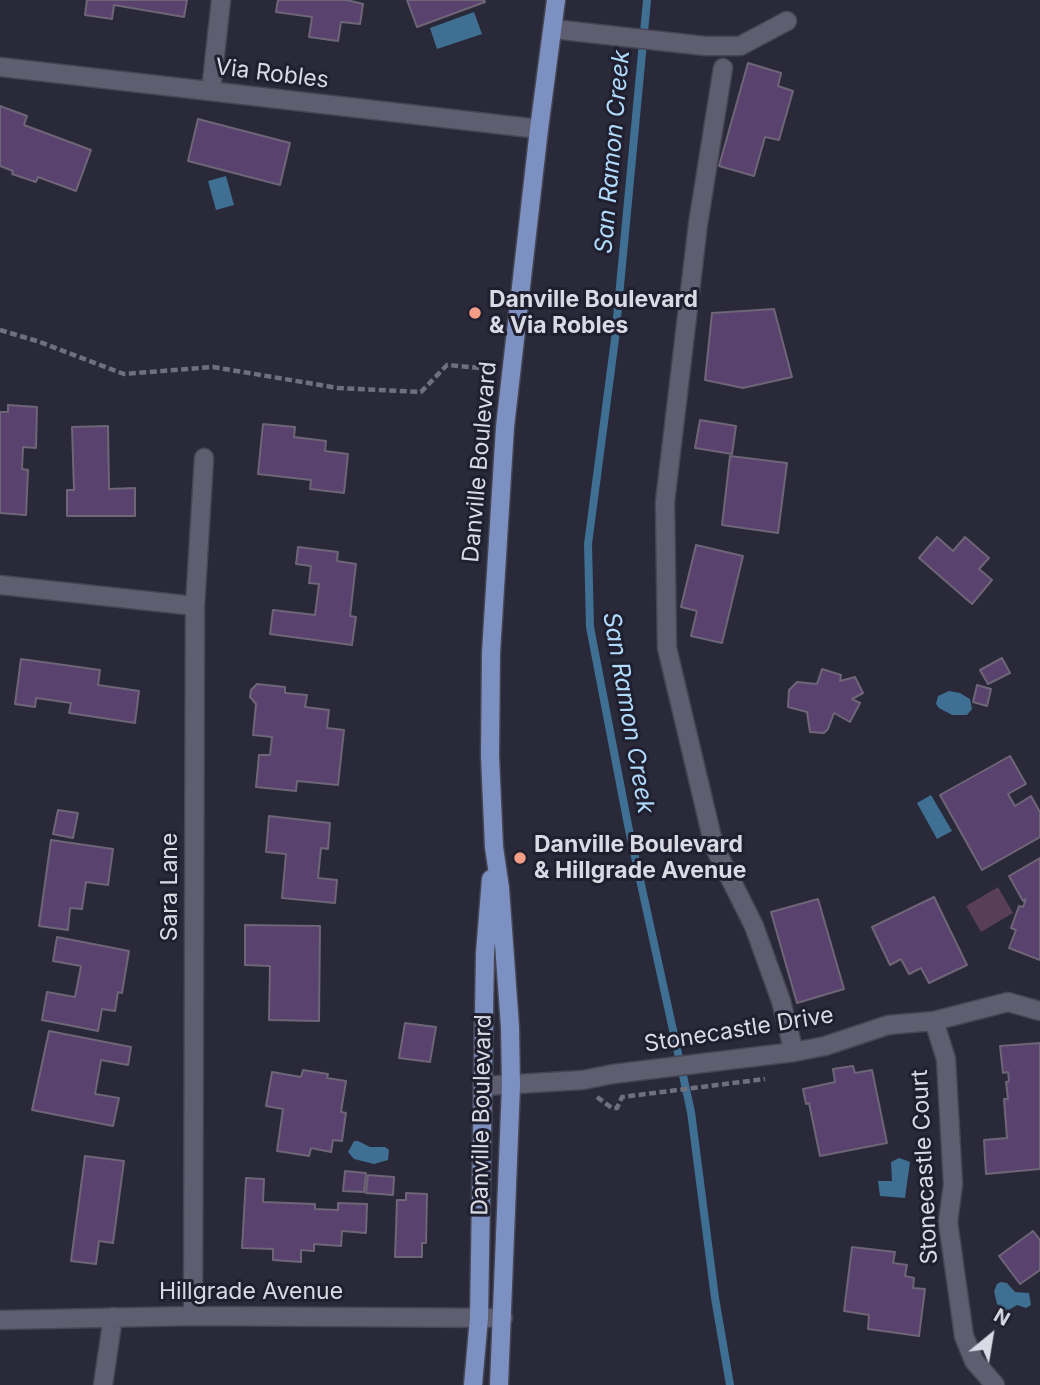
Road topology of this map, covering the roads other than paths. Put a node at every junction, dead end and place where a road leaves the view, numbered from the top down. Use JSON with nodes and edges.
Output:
{"nodes":[{"id":1,"x":221,"y":0,"type":"edge"},
{"id":2,"x":556,"y":0,"type":"edge"},
{"id":3,"x":787,"y":21,"type":"dead end"},
{"id":4,"x":554,"y":29,"type":"junction"},
{"id":5,"x":0,"y":66,"type":"edge"},
{"id":6,"x":723,"y":68,"type":"dead end"},
{"id":7,"x":211,"y":91,"type":"junction"},
{"id":8,"x":539,"y":129,"type":"junction"},
{"id":9,"x":204,"y":458,"type":"dead end"},
{"id":10,"x":0,"y":585,"type":"edge"},
{"id":11,"x":195,"y":606,"type":"junction"},
{"id":12,"x":494,"y":847,"type":"junction"},
{"id":13,"x":1040,"y":1010,"type":"edge"},
{"id":14,"x":934,"y":1021,"type":"junction"},
{"id":15,"x":794,"y":1052,"type":"junction"},
{"id":16,"x":484,"y":1086,"type":"junction"},
{"id":17,"x":512,"y":1086,"type":"junction"},
{"id":18,"x":193,"y":1316,"type":"junction"},
{"id":19,"x":113,"y":1317,"type":"junction"},
{"id":20,"x":479,"y":1318,"type":"junction"},
{"id":21,"x":503,"y":1318,"type":"junction"},
{"id":22,"x":0,"y":1320,"type":"edge"},
{"id":23,"x":103,"y":1385,"type":"edge"},
{"id":24,"x":473,"y":1385,"type":"edge"},
{"id":25,"x":499,"y":1385,"type":"edge"},
{"id":26,"x":995,"y":1385,"type":"edge"}],
"edges":[{"from":1,"to":7,"type":"street"},
{"from":2,"to":4,"type":"main road","name":"Danville Boulevard"},
{"from":3,"to":4,"type":"street"},
{"from":4,"to":8,"type":"main road","name":"Danville Boulevard"},
{"from":5,"to":7,"type":"street","name":"Via Robles"},
{"from":6,"to":15,"type":"street"},
{"from":7,"to":8,"type":"street","name":"Via Robles"},
{"from":8,"to":12,"type":"main road","name":"Danville Boulevard"},
{"from":9,"to":11,"type":"street","name":"Sara Lane"},
{"from":10,"to":11,"type":"street"},
{"from":11,"to":18,"type":"street","name":"Sara Lane"},
{"from":12,"to":16,"type":"main road","name":"Danville Boulevard"},
{"from":12,"to":17,"type":"main road","name":"Danville Boulevard"},
{"from":13,"to":14,"type":"street","name":"Stonecastle Drive"},
{"from":14,"to":15,"type":"street","name":"Stonecastle Drive"},
{"from":14,"to":26,"type":"street","name":"Stonecastle Court"},
{"from":15,"to":17,"type":"street","name":"Stonecastle Drive"},
{"from":16,"to":17,"type":"street","name":"Stonecastle Drive"},
{"from":16,"to":20,"type":"main road","name":"Danville Boulevard"},
{"from":17,"to":21,"type":"main road","name":"Danville Boulevard"},
{"from":18,"to":19,"type":"street","name":"Hillgrade Avenue"},
{"from":18,"to":20,"type":"street","name":"Hillgrade Avenue"},
{"from":19,"to":22,"type":"street","name":"Hillgrade Avenue"},
{"from":19,"to":23,"type":"street"},
{"from":20,"to":21,"type":"street","name":"Hillgrade Avenue"},
{"from":20,"to":24,"type":"main road","name":"Danville Boulevard"},
{"from":21,"to":25,"type":"main road","name":"Danville Boulevard"}]}
